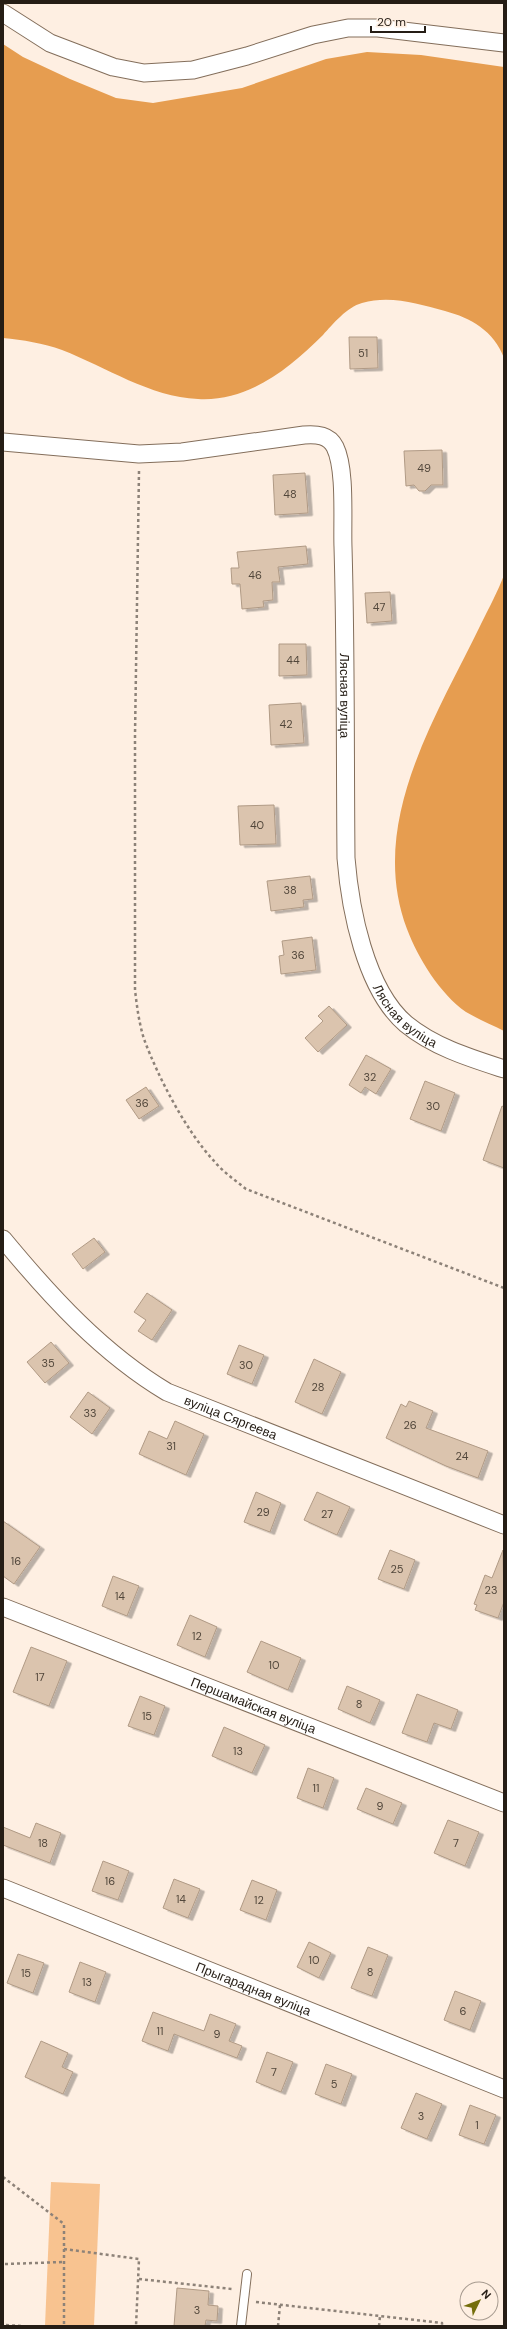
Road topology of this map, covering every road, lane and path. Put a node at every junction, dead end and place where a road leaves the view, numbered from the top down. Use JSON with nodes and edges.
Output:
{"nodes":[{"id":1,"x":3,"y":13,"type":"edge"},
{"id":2,"x":504,"y":43,"type":"edge"},
{"id":3,"x":3,"y":442,"type":"edge"},
{"id":4,"x":139,"y":454,"type":"junction"},
{"id":5,"x":504,"y":1069,"type":"edge"},
{"id":6,"x":3,"y":1239,"type":"edge"},
{"id":7,"x":504,"y":1288,"type":"edge"},
{"id":8,"x":504,"y":1525,"type":"edge"},
{"id":9,"x":3,"y":1607,"type":"edge"},
{"id":10,"x":504,"y":1803,"type":"edge"},
{"id":11,"x":3,"y":1888,"type":"edge"},
{"id":12,"x":504,"y":2089,"type":"edge"},
{"id":13,"x":3,"y":2177,"type":"edge"},
{"id":14,"x":64,"y":2249,"type":"junction"},
{"id":15,"x":64,"y":2262,"type":"junction"},
{"id":16,"x":5,"y":2264,"type":"dead end"},
{"id":17,"x":247,"y":2274,"type":"dead end"},
{"id":18,"x":139,"y":2279,"type":"junction"},
{"id":19,"x":245,"y":2290,"type":"junction"},
{"id":20,"x":244,"y":2301,"type":"junction"},
{"id":21,"x":280,"y":2305,"type":"junction"},
{"id":22,"x":380,"y":2316,"type":"junction"},
{"id":23,"x":6,"y":2325,"type":"dead end"},
{"id":24,"x":22,"y":2326,"type":"edge"},
{"id":25,"x":64,"y":2326,"type":"edge"},
{"id":26,"x":136,"y":2326,"type":"edge"},
{"id":27,"x":241,"y":2326,"type":"edge"},
{"id":28,"x":278,"y":2326,"type":"edge"},
{"id":29,"x":379,"y":2326,"type":"edge"},
{"id":30,"x":442,"y":2326,"type":"edge"}],
"edges":[{"from":1,"to":2,"type":"street"},
{"from":3,"to":4,"type":"street","name":"Лясная вуліца"},
{"from":4,"to":5,"type":"street","name":"Лясная вуліца"},
{"from":4,"to":7,"type":"path"},
{"from":6,"to":8,"type":"street","name":"вуліца Сяргеева"},
{"from":9,"to":10,"type":"street","name":"Першамайская вуліца"},
{"from":11,"to":12,"type":"street","name":"Прыгарадная вуліца"},
{"from":13,"to":14,"type":"path"},
{"from":14,"to":15,"type":"path"},
{"from":14,"to":18,"type":"path"},
{"from":15,"to":16,"type":"path"},
{"from":15,"to":25,"type":"path"},
{"from":17,"to":19,"type":"lane"},
{"from":18,"to":19,"type":"path"},
{"from":18,"to":26,"type":"path"},
{"from":19,"to":20,"type":"lane"},
{"from":20,"to":21,"type":"path"},
{"from":20,"to":27,"type":"lane"},
{"from":21,"to":22,"type":"path"},
{"from":21,"to":28,"type":"path"},
{"from":22,"to":29,"type":"path"},
{"from":22,"to":30,"type":"path"},
{"from":23,"to":24,"type":"path"}]}
